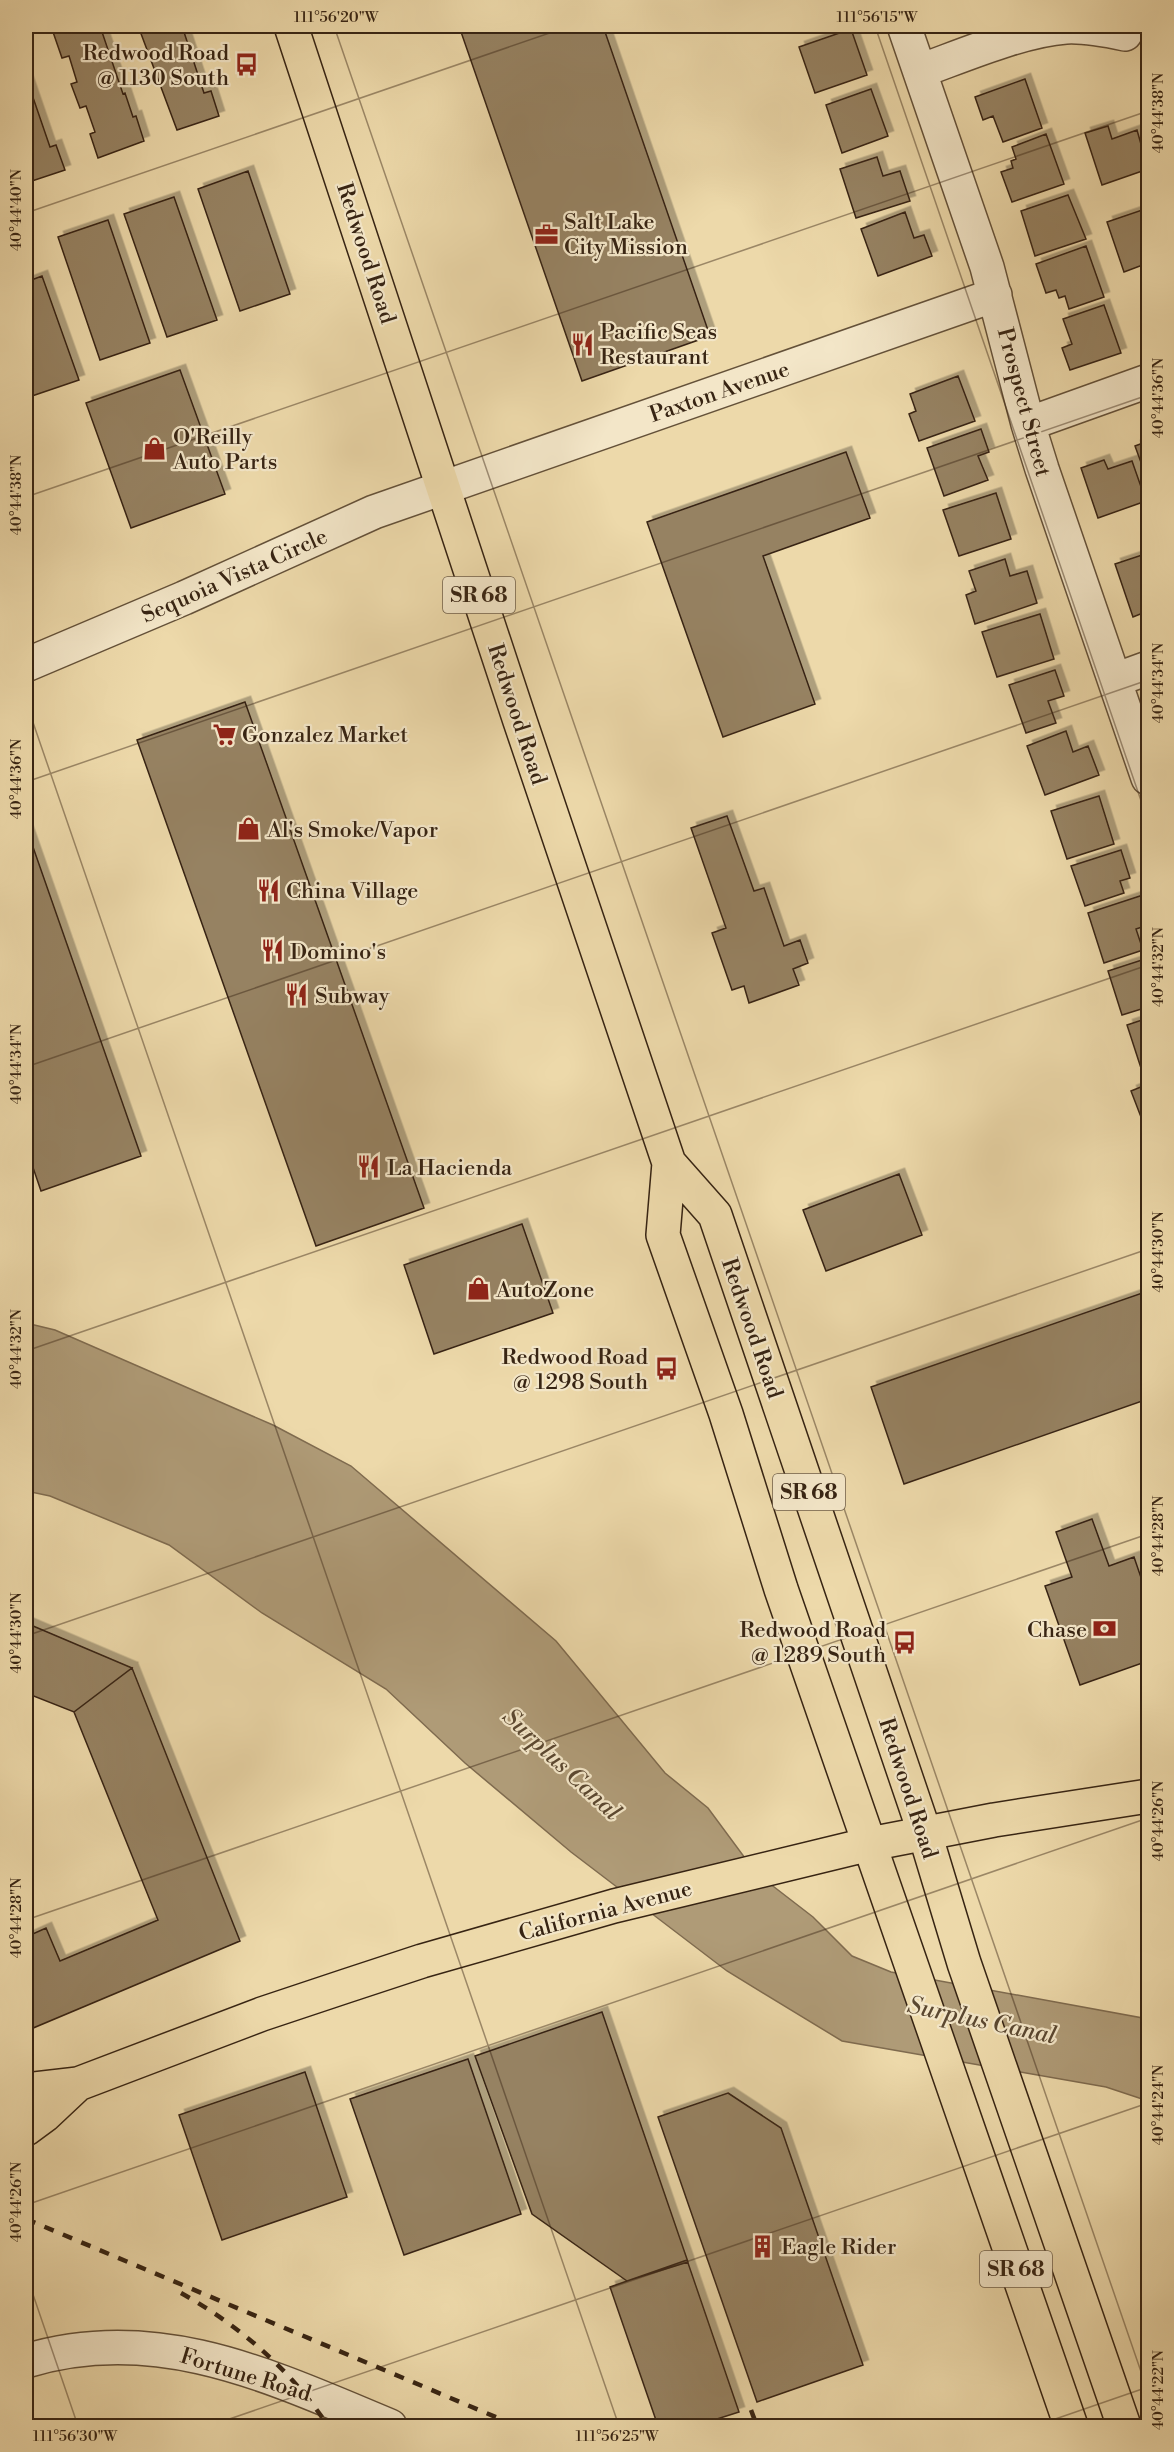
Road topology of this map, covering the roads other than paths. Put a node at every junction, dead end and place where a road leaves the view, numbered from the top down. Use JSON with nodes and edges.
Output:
{"nodes":[{"id":1,"x":291,"y":26,"type":"edge"},
{"id":2,"x":904,"y":26,"type":"edge"},
{"id":3,"x":1125,"y":34,"type":"dead end"},
{"id":4,"x":920,"y":71,"type":"junction"},
{"id":5,"x":995,"y":295,"type":"junction"},
{"id":6,"x":1149,"y":381,"type":"edge"},
{"id":7,"x":1028,"y":424,"type":"junction"},
{"id":8,"x":444,"y":487,"type":"junction"},
{"id":9,"x":26,"y":665,"type":"edge"},
{"id":10,"x":1149,"y":668,"type":"edge"},
{"id":11,"x":1115,"y":680,"type":"junction"},
{"id":12,"x":1149,"y":778,"type":"edge"},
{"id":13,"x":669,"y":1163,"type":"junction"},
{"id":14,"x":1149,"y":1796,"type":"edge"},
{"id":15,"x":925,"y":1834,"type":"junction"},
{"id":16,"x":870,"y":1844,"type":"junction"},
{"id":17,"x":78,"y":2084,"type":"junction"},
{"id":18,"x":26,"y":2090,"type":"edge"},
{"id":19,"x":26,"y":2129,"type":"edge"},
{"id":20,"x":26,"y":2361,"type":"edge"},
{"id":21,"x":390,"y":2427,"type":"edge"},
{"id":22,"x":1071,"y":2427,"type":"edge"},
{"id":23,"x":1124,"y":2427,"type":"edge"}],
"edges":[{"from":1,"to":8,"type":"main road","name":"Redwood Road","number":"SR 68"},
{"from":2,"to":4,"type":"street","name":"Prospect Street"},
{"from":3,"to":4,"type":"street"},
{"from":4,"to":5,"type":"street","name":"Prospect Street"},
{"from":5,"to":7,"type":"street","name":"Prospect Street"},
{"from":5,"to":8,"type":"street","name":"Paxton Avenue"},
{"from":6,"to":7,"type":"street"},
{"from":7,"to":11,"type":"street","name":"Prospect Street"},
{"from":8,"to":9,"type":"street","name":"Sequoia Vista Circle"},
{"from":8,"to":13,"type":"main road","name":"Redwood Road","number":"SR 68"},
{"from":10,"to":11,"type":"street"},
{"from":11,"to":12,"type":"street","name":"Prospect Street"},
{"from":13,"to":15,"type":"main road","name":"Redwood Road","number":"SR 68"},
{"from":13,"to":16,"type":"main road","name":"Redwood Road","number":"SR 68"},
{"from":14,"to":15,"type":"main road","name":"California Avenue"},
{"from":15,"to":16,"type":"main road","name":"California Avenue"},
{"from":15,"to":23,"type":"main road","name":"Redwood Road","number":"SR 68"},
{"from":16,"to":17,"type":"main road","name":"California Avenue"},
{"from":16,"to":22,"type":"main road","name":"Redwood Road","number":"SR 68"},
{"from":17,"to":18,"type":"main road","name":"California Avenue"},
{"from":17,"to":19,"type":"main road","name":"California Avenue"},
{"from":20,"to":21,"type":"street","name":"Fortune Road"}]}
